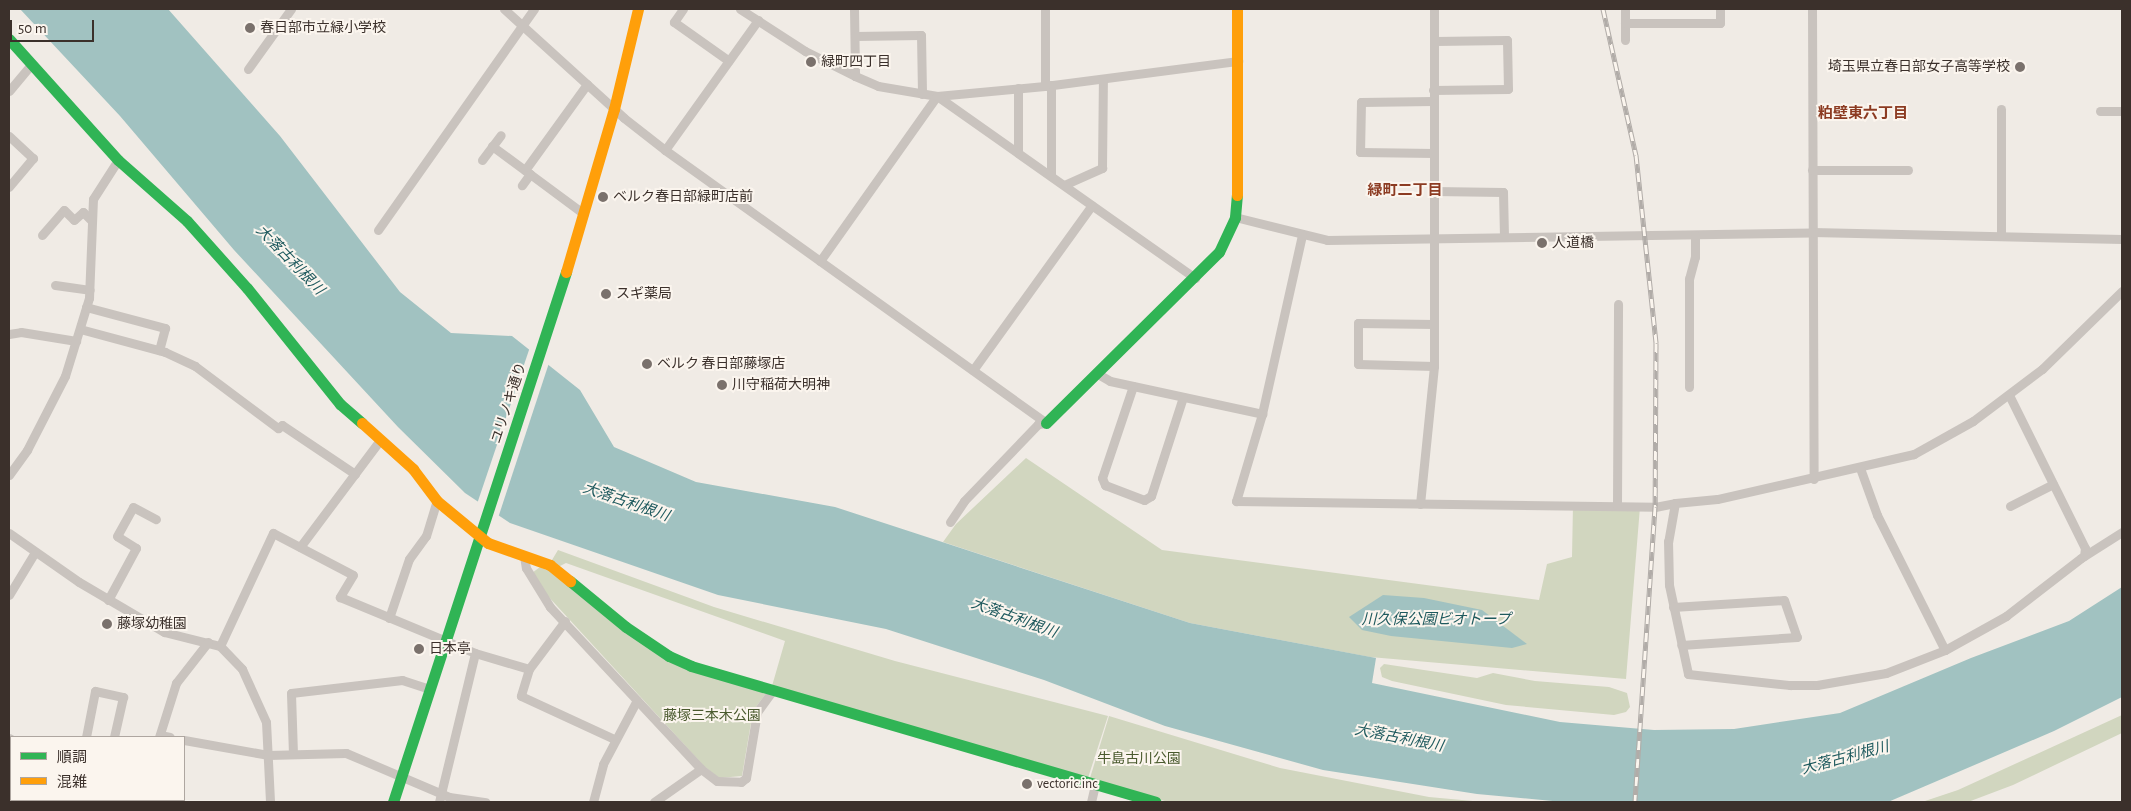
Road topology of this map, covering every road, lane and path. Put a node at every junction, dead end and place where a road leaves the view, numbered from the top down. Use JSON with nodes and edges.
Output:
{"nodes":[{"id":1,"x":291,"y":9,"type":"edge"},
{"id":2,"x":504,"y":9,"type":"edge"},
{"id":3,"x":534,"y":9,"type":"edge"},
{"id":4,"x":638,"y":9,"type":"edge"},
{"id":5,"x":683,"y":9,"type":"edge"},
{"id":6,"x":740,"y":9,"type":"edge"},
{"id":7,"x":854,"y":9,"type":"edge"},
{"id":8,"x":1045,"y":9,"type":"edge"},
{"id":9,"x":1237,"y":9,"type":"edge"},
{"id":10,"x":1434,"y":9,"type":"edge"},
{"id":11,"x":1625,"y":9,"type":"edge"},
{"id":12,"x":1720,"y":9,"type":"edge"},
{"id":13,"x":1812,"y":9,"type":"edge"},
{"id":14,"x":758,"y":20,"type":"junction"},
{"id":15,"x":1625,"y":23,"type":"junction"},
{"id":16,"x":523,"y":25,"type":"junction"},
{"id":17,"x":855,"y":36,"type":"junction"},
{"id":18,"x":9,"y":39,"type":"edge"},
{"id":19,"x":1625,"y":40,"type":"dead end"},
{"id":20,"x":1436,"y":41,"type":"junction"},
{"id":21,"x":729,"y":61,"type":"junction"},
{"id":22,"x":1238,"y":61,"type":"junction"},
{"id":23,"x":32,"y":64,"type":"junction"},
{"id":24,"x":248,"y":70,"type":"dead end"},
{"id":25,"x":855,"y":76,"type":"junction"},
{"id":26,"x":1103,"y":79,"type":"junction"},
{"id":27,"x":587,"y":84,"type":"junction"},
{"id":28,"x":1048,"y":86,"type":"junction"},
{"id":29,"x":1018,"y":88,"type":"junction"},
{"id":30,"x":1433,"y":90,"type":"junction"},
{"id":31,"x":9,"y":91,"type":"edge"},
{"id":32,"x":922,"y":94,"type":"junction"},
{"id":33,"x":937,"y":96,"type":"junction"},
{"id":34,"x":1434,"y":101,"type":"junction"},
{"id":35,"x":614,"y":108,"type":"junction"},
{"id":36,"x":2001,"y":109,"type":"dead end"},
{"id":37,"x":2100,"y":111,"type":"dead end"},
{"id":38,"x":2122,"y":111,"type":"edge"},
{"id":39,"x":500,"y":135,"type":"dead end"},
{"id":40,"x":9,"y":136,"type":"edge"},
{"id":41,"x":492,"y":146,"type":"junction"},
{"id":42,"x":665,"y":150,"type":"junction"},
{"id":43,"x":1018,"y":153,"type":"junction"},
{"id":44,"x":1434,"y":153,"type":"junction"},
{"id":45,"x":118,"y":160,"type":"junction"},
{"id":46,"x":482,"y":160,"type":"dead end"},
{"id":47,"x":1812,"y":170,"type":"junction"},
{"id":48,"x":1908,"y":170,"type":"dead end"},
{"id":49,"x":527,"y":172,"type":"junction"},
{"id":50,"x":1051,"y":176,"type":"junction"},
{"id":51,"x":522,"y":185,"type":"dead end"},
{"id":52,"x":1064,"y":186,"type":"junction"},
{"id":53,"x":9,"y":187,"type":"edge"},
{"id":54,"x":1434,"y":191,"type":"junction"},
{"id":55,"x":1092,"y":205,"type":"junction"},
{"id":56,"x":584,"y":214,"type":"junction"},
{"id":57,"x":1235,"y":217,"type":"junction"},
{"id":58,"x":91,"y":220,"type":"junction"},
{"id":59,"x":378,"y":230,"type":"dead end"},
{"id":60,"x":1812,"y":232,"type":"junction"},
{"id":61,"x":42,"y":234,"type":"dead end"},
{"id":62,"x":1302,"y":235,"type":"junction"},
{"id":63,"x":1695,"y":235,"type":"junction"},
{"id":64,"x":1504,"y":236,"type":"junction"},
{"id":65,"x":2001,"y":236,"type":"junction"},
{"id":66,"x":1434,"y":237,"type":"junction"},
{"id":67,"x":2122,"y":239,"type":"edge"},
{"id":68,"x":820,"y":260,"type":"junction"},
{"id":69,"x":1195,"y":278,"type":"junction"},
{"id":70,"x":55,"y":285,"type":"dead end"},
{"id":71,"x":90,"y":290,"type":"junction"},
{"id":72,"x":2122,"y":291,"type":"edge"},
{"id":73,"x":1618,"y":304,"type":"dead end"},
{"id":74,"x":86,"y":306,"type":"junction"},
{"id":75,"x":1434,"y":324,"type":"junction"},
{"id":76,"x":80,"y":329,"type":"junction"},
{"id":77,"x":9,"y":334,"type":"edge"},
{"id":78,"x":76,"y":341,"type":"junction"},
{"id":79,"x":159,"y":350,"type":"junction"},
{"id":80,"x":1434,"y":366,"type":"junction"},
{"id":81,"x":973,"y":370,"type":"junction"},
{"id":82,"x":1098,"y":374,"type":"junction"},
{"id":83,"x":1133,"y":386,"type":"junction"},
{"id":84,"x":1689,"y":387,"type":"dead end"},
{"id":85,"x":2008,"y":395,"type":"junction"},
{"id":86,"x":1182,"y":398,"type":"junction"},
{"id":87,"x":1262,"y":414,"type":"junction"},
{"id":88,"x":1046,"y":423,"type":"junction"},
{"id":89,"x":380,"y":440,"type":"junction"},
{"id":90,"x":1860,"y":468,"type":"junction"},
{"id":91,"x":355,"y":474,"type":"junction"},
{"id":92,"x":9,"y":475,"type":"edge"},
{"id":93,"x":1814,"y":479,"type":"junction"},
{"id":94,"x":2053,"y":484,"type":"junction"},
{"id":95,"x":436,"y":501,"type":"junction"},
{"id":96,"x":1675,"y":503,"type":"junction"},
{"id":97,"x":1420,"y":504,"type":"junction"},
{"id":98,"x":1617,"y":505,"type":"junction"},
{"id":99,"x":2010,"y":506,"type":"dead end"},
{"id":100,"x":156,"y":519,"type":"dead end"},
{"id":101,"x":950,"y":522,"type":"dead end"},
{"id":102,"x":2122,"y":532,"type":"edge"},
{"id":103,"x":9,"y":533,"type":"edge"},
{"id":104,"x":481,"y":537,"type":"junction"},
{"id":105,"x":300,"y":547,"type":"junction"},
{"id":106,"x":35,"y":552,"type":"junction"},
{"id":107,"x":524,"y":556,"type":"junction"},
{"id":108,"x":2084,"y":556,"type":"junction"},
{"id":109,"x":9,"y":595,"type":"edge"},
{"id":110,"x":108,"y":600,"type":"junction"},
{"id":111,"x":1673,"y":607,"type":"junction"},
{"id":112,"x":389,"y":618,"type":"junction"},
{"id":113,"x":564,"y":621,"type":"junction"},
{"id":114,"x":445,"y":641,"type":"junction"},
{"id":115,"x":208,"y":642,"type":"junction"},
{"id":116,"x":1681,"y":645,"type":"junction"},
{"id":117,"x":220,"y":646,"type":"junction"},
{"id":118,"x":1945,"y":650,"type":"junction"},
{"id":119,"x":475,"y":653,"type":"junction"},
{"id":120,"x":529,"y":669,"type":"junction"},
{"id":121,"x":430,"y":689,"type":"junction"},
{"id":122,"x":773,"y":690,"type":"junction"},
{"id":123,"x":637,"y":700,"type":"junction"},
{"id":124,"x":86,"y":736,"type":"edge"},
{"id":125,"x":114,"y":736,"type":"edge"},
{"id":126,"x":159,"y":736,"type":"edge"},
{"id":127,"x":614,"y":739,"type":"junction"},
{"id":128,"x":185,"y":740,"type":"edge"},
{"id":129,"x":293,"y":754,"type":"junction"},
{"id":130,"x":268,"y":755,"type":"junction"},
{"id":131,"x":701,"y":769,"type":"junction"},
{"id":132,"x":402,"y":775,"type":"junction"},
{"id":133,"x":1095,"y":784,"type":"junction"},
{"id":134,"x":440,"y":798,"type":"edge"},
{"id":135,"x":270,"y":802,"type":"edge"},
{"id":136,"x":393,"y":802,"type":"edge"},
{"id":137,"x":486,"y":802,"type":"edge"},
{"id":138,"x":593,"y":802,"type":"edge"},
{"id":139,"x":654,"y":802,"type":"edge"},
{"id":140,"x":1091,"y":802,"type":"edge"},
{"id":141,"x":1155,"y":802,"type":"edge"}],
"edges":[{"from":1,"to":24,"type":"street"},
{"from":2,"to":16,"type":"street"},
{"from":3,"to":16,"type":"street"},
{"from":4,"to":35,"type":"street","name":"ユリノキ通り"},
{"from":5,"to":21,"type":"street"},
{"from":6,"to":14,"type":"street"},
{"from":7,"to":17,"type":"street"},
{"from":8,"to":28,"type":"street"},
{"from":9,"to":22,"type":"street"},
{"from":10,"to":20,"type":"street"},
{"from":11,"to":15,"type":"street"},
{"from":12,"to":15,"type":"street"},
{"from":13,"to":47,"type":"street"},
{"from":14,"to":21,"type":"street"},
{"from":14,"to":25,"type":"street"},
{"from":15,"to":19,"type":"street"},
{"from":16,"to":27,"type":"street"},
{"from":16,"to":59,"type":"street"},
{"from":17,"to":25,"type":"street"},
{"from":17,"to":32,"type":"street"},
{"from":18,"to":23,"type":"street"},
{"from":20,"to":30,"type":"street"},
{"from":20,"to":30,"type":"street"},
{"from":21,"to":42,"type":"street"},
{"from":22,"to":26,"type":"street"},
{"from":22,"to":57,"type":"street"},
{"from":23,"to":31,"type":"street"},
{"from":23,"to":45,"type":"street"},
{"from":25,"to":32,"type":"street"},
{"from":26,"to":28,"type":"street"},
{"from":26,"to":52,"type":"street"},
{"from":27,"to":35,"type":"street"},
{"from":27,"to":49,"type":"street"},
{"from":28,"to":29,"type":"street"},
{"from":28,"to":50,"type":"street"},
{"from":29,"to":33,"type":"street"},
{"from":29,"to":43,"type":"street"},
{"from":30,"to":34,"type":"street"},
{"from":32,"to":33,"type":"street"},
{"from":33,"to":43,"type":"street"},
{"from":33,"to":68,"type":"street"},
{"from":34,"to":44,"type":"street"},
{"from":34,"to":44,"type":"street"},
{"from":35,"to":42,"type":"street"},
{"from":35,"to":56,"type":"street","name":"ユリノキ通り"},
{"from":36,"to":65,"type":"street"},
{"from":37,"to":38,"type":"street"},
{"from":39,"to":41,"type":"street"},
{"from":40,"to":53,"type":"street"},
{"from":41,"to":46,"type":"street"},
{"from":41,"to":49,"type":"street"},
{"from":42,"to":68,"type":"street"},
{"from":43,"to":50,"type":"street"},
{"from":44,"to":54,"type":"street"},
{"from":45,"to":58,"type":"street"},
{"from":45,"to":89,"type":"street"},
{"from":47,"to":48,"type":"street"},
{"from":47,"to":60,"type":"street"},
{"from":49,"to":51,"type":"street"},
{"from":49,"to":56,"type":"street"},
{"from":50,"to":52,"type":"street"},
{"from":52,"to":55,"type":"street"},
{"from":54,"to":64,"type":"street"},
{"from":54,"to":66,"type":"street"},
{"from":55,"to":69,"type":"street"},
{"from":55,"to":81,"type":"street"},
{"from":56,"to":104,"type":"street","name":"ユリノキ通り"},
{"from":57,"to":62,"type":"street"},
{"from":57,"to":69,"type":"street"},
{"from":58,"to":61,"type":"street"},
{"from":58,"to":71,"type":"street"},
{"from":60,"to":63,"type":"street"},
{"from":60,"to":65,"type":"street"},
{"from":60,"to":93,"type":"street"},
{"from":62,"to":66,"type":"street"},
{"from":62,"to":87,"type":"street"},
{"from":63,"to":64,"type":"street"},
{"from":63,"to":84,"type":"street"},
{"from":64,"to":66,"type":"street"},
{"from":65,"to":67,"type":"street"},
{"from":66,"to":75,"type":"street"},
{"from":68,"to":81,"type":"street"},
{"from":69,"to":82,"type":"street"},
{"from":70,"to":71,"type":"street"},
{"from":71,"to":74,"type":"street"},
{"from":72,"to":85,"type":"street"},
{"from":73,"to":98,"type":"street"},
{"from":74,"to":76,"type":"street"},
{"from":74,"to":79,"type":"street"},
{"from":75,"to":80,"type":"street"},
{"from":75,"to":80,"type":"street"},
{"from":76,"to":78,"type":"street"},
{"from":76,"to":79,"type":"street"},
{"from":77,"to":78,"type":"street"},
{"from":78,"to":92,"type":"street"},
{"from":79,"to":91,"type":"street"},
{"from":80,"to":97,"type":"street"},
{"from":81,"to":88,"type":"street"},
{"from":82,"to":83,"type":"street"},
{"from":82,"to":88,"type":"street"},
{"from":83,"to":86,"type":"street"},
{"from":83,"to":86,"type":"street"},
{"from":85,"to":90,"type":"street"},
{"from":85,"to":94,"type":"street"},
{"from":86,"to":87,"type":"street"},
{"from":87,"to":97,"type":"street"},
{"from":88,"to":101,"type":"street"},
{"from":89,"to":91,"type":"street"},
{"from":89,"to":95,"type":"street"},
{"from":90,"to":93,"type":"street"},
{"from":90,"to":118,"type":"street"},
{"from":91,"to":105,"type":"street"},
{"from":93,"to":96,"type":"street"},
{"from":94,"to":99,"type":"street"},
{"from":94,"to":108,"type":"street"},
{"from":95,"to":104,"type":"street"},
{"from":95,"to":112,"type":"street"},
{"from":96,"to":98,"type":"street"},
{"from":96,"to":111,"type":"street"},
{"from":97,"to":98,"type":"street"},
{"from":100,"to":110,"type":"street"},
{"from":102,"to":108,"type":"street"},
{"from":103,"to":106,"type":"street"},
{"from":104,"to":107,"type":"street"},
{"from":104,"to":114,"type":"street","name":"ユリノキ通り"},
{"from":105,"to":112,"type":"street"},
{"from":105,"to":117,"type":"street"},
{"from":106,"to":109,"type":"street"},
{"from":106,"to":110,"type":"street"},
{"from":107,"to":113,"type":"street"},
{"from":107,"to":122,"type":"street"},
{"from":108,"to":118,"type":"street"},
{"from":110,"to":115,"type":"street"},
{"from":111,"to":116,"type":"street"},
{"from":111,"to":116,"type":"street"},
{"from":112,"to":114,"type":"street"},
{"from":113,"to":120,"type":"street"},
{"from":113,"to":123,"type":"street"},
{"from":114,"to":119,"type":"street"},
{"from":114,"to":121,"type":"street","name":"ユリノキ通り"},
{"from":115,"to":117,"type":"street"},
{"from":115,"to":126,"type":"street"},
{"from":116,"to":118,"type":"street"},
{"from":117,"to":130,"type":"street"},
{"from":119,"to":120,"type":"street"},
{"from":119,"to":134,"type":"street"},
{"from":120,"to":127,"type":"street"},
{"from":121,"to":129,"type":"street"},
{"from":121,"to":132,"type":"street","name":"ユリノキ通り"},
{"from":122,"to":131,"type":"street"},
{"from":122,"to":133,"type":"street"},
{"from":123,"to":127,"type":"street"},
{"from":123,"to":131,"type":"street"},
{"from":124,"to":125,"type":"street"},
{"from":127,"to":138,"type":"street"},
{"from":128,"to":130,"type":"street"},
{"from":129,"to":130,"type":"street"},
{"from":129,"to":132,"type":"street"},
{"from":130,"to":135,"type":"street"},
{"from":131,"to":139,"type":"street"},
{"from":132,"to":134,"type":"street"},
{"from":132,"to":136,"type":"street","name":"ユリノキ通り"},
{"from":133,"to":140,"type":"street"},
{"from":133,"to":141,"type":"street"},
{"from":134,"to":137,"type":"street"}]}
